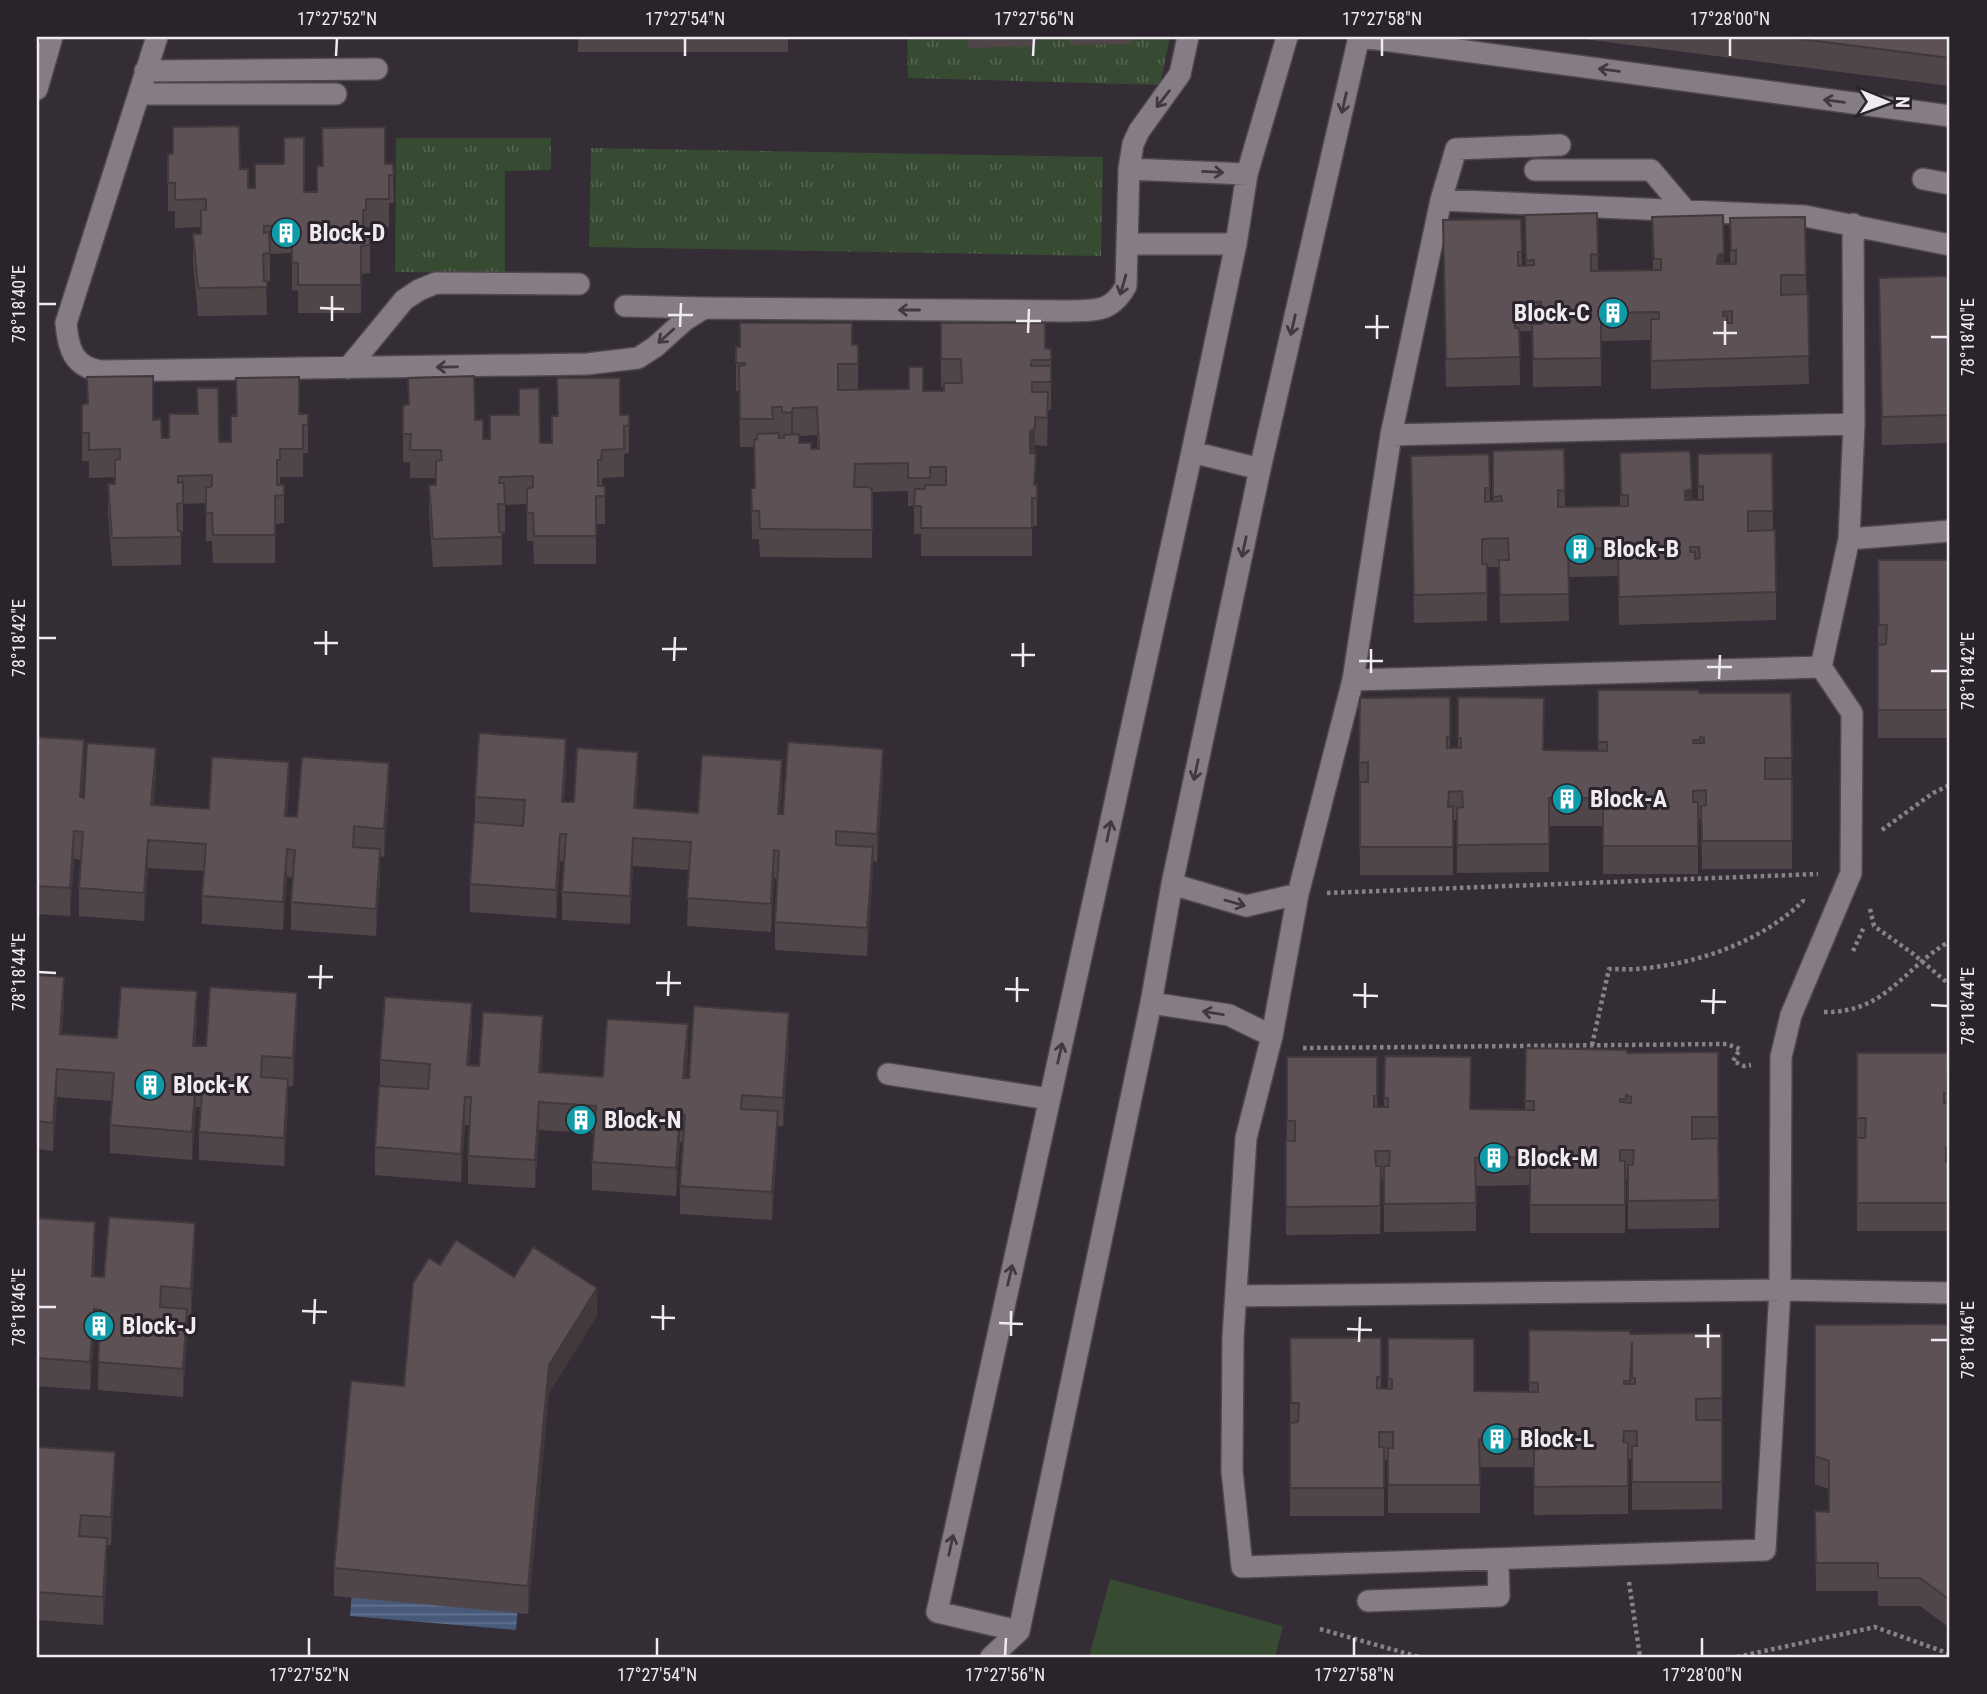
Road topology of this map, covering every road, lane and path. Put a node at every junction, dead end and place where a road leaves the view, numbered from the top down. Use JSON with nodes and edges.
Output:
{"nodes":[{"id":1,"x":52,"y":37,"type":"edge"},
{"id":2,"x":157,"y":37,"type":"edge"},
{"id":3,"x":1188,"y":37,"type":"edge"},
{"id":4,"x":1287,"y":37,"type":"edge"},
{"id":5,"x":1360,"y":37,"type":"edge"},
{"id":6,"x":1489,"y":46,"type":"edge"},
{"id":7,"x":377,"y":69,"type":"dead end"},
{"id":8,"x":145,"y":71,"type":"junction"},
{"id":9,"x":37,"y":89,"type":"edge"},
{"id":10,"x":139,"y":94,"type":"junction"},
{"id":11,"x":335,"y":94,"type":"dead end"},
{"id":12,"x":1950,"y":116,"type":"edge"},
{"id":13,"x":1560,"y":145,"type":"dead end"},
{"id":14,"x":1129,"y":169,"type":"junction"},
{"id":15,"x":1535,"y":170,"type":"dead end"},
{"id":16,"x":1247,"y":173,"type":"junction"},
{"id":17,"x":1923,"y":179,"type":"dead end"},
{"id":18,"x":1950,"y":184,"type":"edge"},
{"id":19,"x":1441,"y":200,"type":"junction"},
{"id":20,"x":1686,"y":211,"type":"junction"},
{"id":21,"x":1853,"y":224,"type":"junction"},
{"id":22,"x":1128,"y":244,"type":"junction"},
{"id":23,"x":1236,"y":244,"type":"junction"},
{"id":24,"x":1950,"y":245,"type":"edge"},
{"id":25,"x":579,"y":284,"type":"dead end"},
{"id":26,"x":625,"y":306,"type":"dead end"},
{"id":27,"x":704,"y":309,"type":"junction"},
{"id":28,"x":348,"y":369,"type":"junction"},
{"id":29,"x":1854,"y":424,"type":"junction"},
{"id":30,"x":1391,"y":435,"type":"junction"},
{"id":31,"x":1192,"y":452,"type":"junction"},
{"id":32,"x":1260,"y":469,"type":"junction"},
{"id":33,"x":1950,"y":531,"type":"edge"},
{"id":34,"x":1849,"y":539,"type":"junction"},
{"id":35,"x":1821,"y":667,"type":"junction"},
{"id":36,"x":1353,"y":680,"type":"junction"},
{"id":37,"x":1950,"y":785,"type":"edge"},
{"id":38,"x":1880,"y":832,"type":"dead end"},
{"id":39,"x":1851,"y":873,"type":"junction"},
{"id":40,"x":1172,"y":884,"type":"junction"},
{"id":41,"x":1298,"y":894,"type":"junction"},
{"id":42,"x":1870,"y":909,"type":"dead end"},
{"id":43,"x":1832,"y":918,"type":"junction"},
{"id":44,"x":1950,"y":941,"type":"edge"},
{"id":45,"x":1922,"y":962,"type":"junction"},
{"id":46,"x":1950,"y":985,"type":"edge"},
{"id":47,"x":1151,"y":1003,"type":"junction"},
{"id":48,"x":1821,"y":1012,"type":"dead end"},
{"id":49,"x":1272,"y":1036,"type":"junction"},
{"id":50,"x":1592,"y":1045,"type":"junction"},
{"id":51,"x":1303,"y":1048,"type":"dead end"},
{"id":52,"x":1780,"y":1057,"type":"junction"},
{"id":53,"x":888,"y":1074,"type":"dead end"},
{"id":54,"x":1049,"y":1099,"type":"junction"},
{"id":55,"x":1780,"y":1290,"type":"junction"},
{"id":56,"x":1950,"y":1293,"type":"edge"},
{"id":57,"x":1237,"y":1296,"type":"junction"},
{"id":58,"x":1626,"y":1554,"type":"junction"},
{"id":59,"x":1498,"y":1559,"type":"junction"},
{"id":60,"x":1368,"y":1601,"type":"dead end"},
{"id":61,"x":1320,"y":1629,"type":"dead end"},
{"id":62,"x":1019,"y":1631,"type":"junction"},
{"id":63,"x":1950,"y":1654,"type":"edge"},
{"id":64,"x":991,"y":1657,"type":"edge"},
{"id":65,"x":1419,"y":1657,"type":"edge"},
{"id":66,"x":1640,"y":1657,"type":"edge"},
{"id":67,"x":1737,"y":1657,"type":"edge"}],
"edges":[{"from":1,"to":9,"type":"street"},
{"from":2,"to":8,"type":"street"},
{"from":3,"to":14,"type":"street","one_way":true},
{"from":4,"to":16,"type":"street"},
{"from":5,"to":6,"type":"street"},
{"from":5,"to":32,"type":"street","one_way":true},
{"from":12,"to":6,"type":"street","one_way":true},
{"from":7,"to":8,"type":"street"},
{"from":8,"to":10,"type":"street"},
{"from":10,"to":11,"type":"street"},
{"from":10,"to":28,"type":"street"},
{"from":13,"to":19,"type":"street"},
{"from":14,"to":16,"type":"street","one_way":true},
{"from":14,"to":22,"type":"street"},
{"from":15,"to":20,"type":"street"},
{"from":16,"to":23,"type":"street"},
{"from":17,"to":18,"type":"street"},
{"from":19,"to":20,"type":"street"},
{"from":19,"to":30,"type":"street"},
{"from":20,"to":21,"type":"street"},
{"from":21,"to":24,"type":"street"},
{"from":21,"to":29,"type":"street"},
{"from":22,"to":23,"type":"street"},
{"from":22,"to":27,"type":"street","one_way":true},
{"from":23,"to":31,"type":"street"},
{"from":25,"to":28,"type":"street"},
{"from":26,"to":27,"type":"street"},
{"from":27,"to":28,"type":"street","one_way":true},
{"from":29,"to":30,"type":"street"},
{"from":29,"to":34,"type":"street"},
{"from":30,"to":36,"type":"street"},
{"from":31,"to":32,"type":"street"},
{"from":54,"to":31,"type":"street","one_way":true},
{"from":32,"to":40,"type":"street","one_way":true},
{"from":33,"to":34,"type":"street"},
{"from":34,"to":35,"type":"street"},
{"from":35,"to":36,"type":"street"},
{"from":35,"to":39,"type":"street"},
{"from":36,"to":41,"type":"street"},
{"from":37,"to":38,"type":"path"},
{"from":39,"to":41,"type":"path"},
{"from":39,"to":43,"type":"street"},
{"from":40,"to":41,"type":"street","one_way":true},
{"from":40,"to":47,"type":"street"},
{"from":41,"to":49,"type":"street"},
{"from":42,"to":45,"type":"path"},
{"from":43,"to":50,"type":"path"},
{"from":43,"to":52,"type":"street"},
{"from":44,"to":45,"type":"path"},
{"from":45,"to":46,"type":"path"},
{"from":45,"to":48,"type":"path"},
{"from":49,"to":47,"type":"street","one_way":true},
{"from":47,"to":62,"type":"street"},
{"from":49,"to":57,"type":"street"},
{"from":50,"to":51,"type":"path"},
{"from":50,"to":52,"type":"path"},
{"from":52,"to":55,"type":"street"},
{"from":53,"to":54,"type":"street"},
{"from":62,"to":54,"type":"street","one_way":true},
{"from":55,"to":56,"type":"street"},
{"from":55,"to":57,"type":"street"},
{"from":55,"to":58,"type":"street"},
{"from":57,"to":59,"type":"street"},
{"from":58,"to":59,"type":"street"},
{"from":58,"to":66,"type":"path"},
{"from":59,"to":60,"type":"street"},
{"from":61,"to":65,"type":"path"},
{"from":62,"to":64,"type":"street"},
{"from":63,"to":67,"type":"path"}]}
